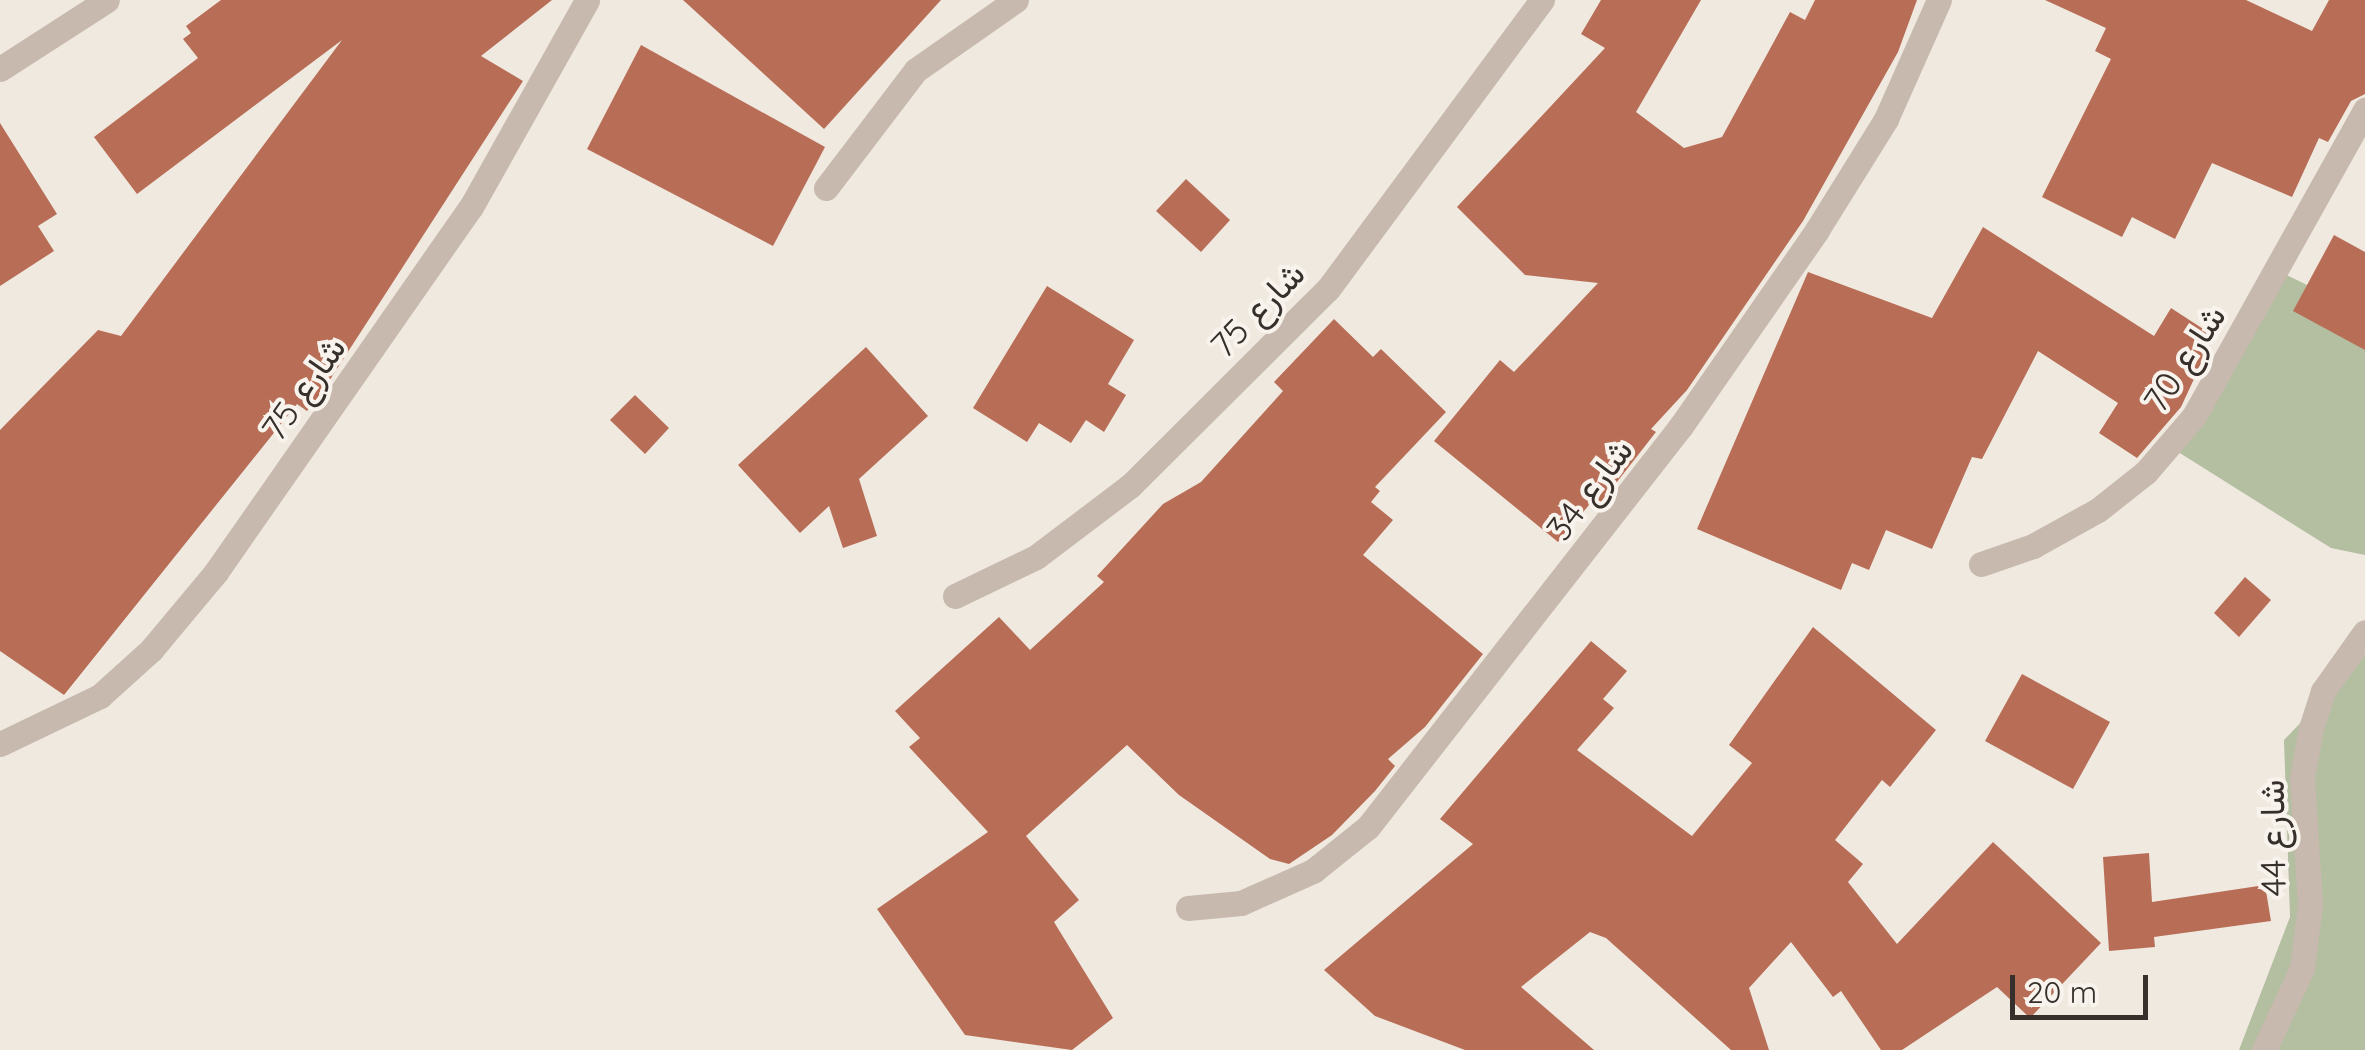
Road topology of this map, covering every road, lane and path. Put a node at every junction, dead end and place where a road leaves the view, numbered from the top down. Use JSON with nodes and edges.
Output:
{"nodes":[{"id":1,"x":106,"y":0,"type":"edge"},
{"id":2,"x":587,"y":0,"type":"edge"},
{"id":3,"x":1016,"y":0,"type":"edge"},
{"id":4,"x":1542,"y":0,"type":"edge"},
{"id":5,"x":1940,"y":0,"type":"edge"},
{"id":6,"x":0,"y":69,"type":"edge"},
{"id":7,"x":2365,"y":110,"type":"edge"},
{"id":8,"x":826,"y":188,"type":"dead end"},
{"id":9,"x":1982,"y":564,"type":"dead end"},
{"id":10,"x":955,"y":596,"type":"dead end"},
{"id":11,"x":2365,"y":632,"type":"edge"},
{"id":12,"x":0,"y":744,"type":"edge"},
{"id":13,"x":1188,"y":908,"type":"dead end"},
{"id":14,"x":2264,"y":1050,"type":"edge"}],
"edges":[{"from":1,"to":6,"type":"street"},
{"from":2,"to":12,"type":"street","name":"شارع 75"},
{"from":3,"to":8,"type":"street"},
{"from":4,"to":10,"type":"street","name":"شارع 75"},
{"from":5,"to":13,"type":"street","name":"شارع 34"},
{"from":7,"to":9,"type":"street","name":"شارع 70"},
{"from":11,"to":14,"type":"street","name":"شارع 44"}]}
